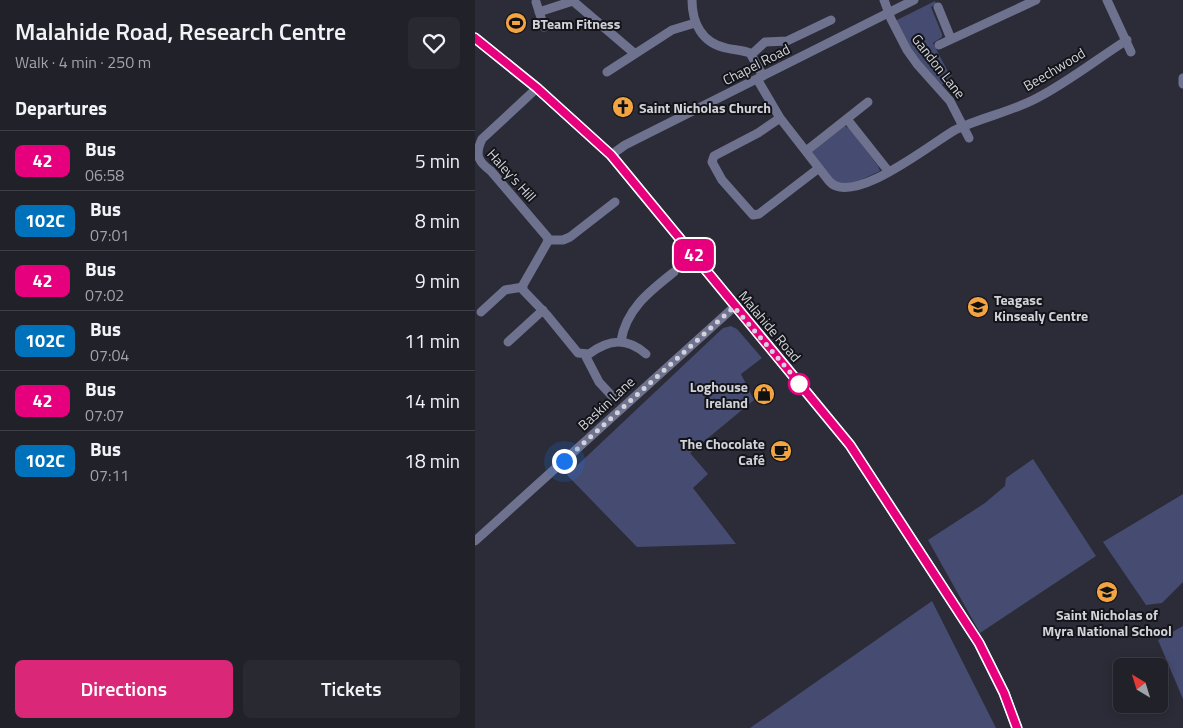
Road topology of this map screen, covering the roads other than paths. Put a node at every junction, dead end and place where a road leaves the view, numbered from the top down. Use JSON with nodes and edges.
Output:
{"nodes":[{"id":1,"x":692,"y":0,"type":"edge"},
{"id":2,"x":884,"y":0,"type":"edge"},
{"id":3,"x":914,"y":0,"type":"edge"},
{"id":4,"x":1036,"y":0,"type":"edge"},
{"id":5,"x":1107,"y":0,"type":"edge"},
{"id":6,"x":536,"y":2,"type":"dead end"},
{"id":7,"x":938,"y":8,"type":"dead end"},
{"id":8,"x":539,"y":12,"type":"junction"},
{"id":9,"x":888,"y":12,"type":"junction"},
{"id":10,"x":831,"y":20,"type":"dead end"},
{"id":11,"x":695,"y":23,"type":"junction"},
{"id":12,"x":544,"y":27,"type":"dead end"},
{"id":13,"x":475,"y":38,"type":"edge"},
{"id":14,"x":951,"y":39,"type":"junction"},
{"id":15,"x":1127,"y":40,"type":"junction"},
{"id":16,"x":939,"y":45,"type":"dead end"},
{"id":17,"x":1131,"y":52,"type":"dead end"},
{"id":18,"x":634,"y":53,"type":"junction"},
{"id":19,"x":752,"y":54,"type":"junction"},
{"id":20,"x":607,"y":72,"type":"dead end"},
{"id":21,"x":760,"y":77,"type":"junction"},
{"id":22,"x":1183,"y":78,"type":"edge"},
{"id":23,"x":1183,"y":84,"type":"edge"},
{"id":24,"x":537,"y":88,"type":"junction"},
{"id":25,"x":868,"y":102,"type":"dead end"},
{"id":26,"x":780,"y":118,"type":"junction"},
{"id":27,"x":847,"y":119,"type":"junction"},
{"id":28,"x":964,"y":127,"type":"junction"},
{"id":29,"x":969,"y":138,"type":"dead end"},
{"id":30,"x":806,"y":151,"type":"junction"},
{"id":31,"x":611,"y":155,"type":"junction"},
{"id":32,"x":819,"y":168,"type":"junction"},
{"id":33,"x":889,"y":172,"type":"junction"},
{"id":34,"x":615,"y":202,"type":"dead end"},
{"id":35,"x":548,"y":240,"type":"junction"},
{"id":36,"x":675,"y":272,"type":"dead end"},
{"id":37,"x":523,"y":287,"type":"junction"},
{"id":38,"x":734,"y":307,"type":"junction"},
{"id":39,"x":543,"y":310,"type":"junction"},
{"id":40,"x":481,"y":312,"type":"dead end"},
{"id":41,"x":621,"y":341,"type":"junction"},
{"id":42,"x":508,"y":342,"type":"dead end"},
{"id":43,"x":646,"y":354,"type":"dead end"},
{"id":44,"x":585,"y":355,"type":"junction"},
{"id":45,"x":612,"y":396,"type":"dead end"},
{"id":46,"x":475,"y":541,"type":"edge"},
{"id":47,"x":1017,"y":728,"type":"edge"}],
"edges":[{"from":1,"to":11,"type":"street"},
{"from":2,"to":9,"type":"street","name":"Gandon Lane"},
{"from":3,"to":9,"type":"street","name":"Chapel Road"},
{"from":4,"to":14,"type":"street"},
{"from":5,"to":15,"type":"street"},
{"from":6,"to":8,"type":"street"},
{"from":7,"to":14,"type":"street"},
{"from":8,"to":12,"type":"street"},
{"from":8,"to":18,"type":"street"},
{"from":9,"to":21,"type":"street","name":"Chapel Road"},
{"from":9,"to":28,"type":"street","name":"Gandon Lane"},
{"from":10,"to":19,"type":"street"},
{"from":11,"to":18,"type":"street"},
{"from":11,"to":19,"type":"street"},
{"from":13,"to":24,"type":"main road","name":"Malahide Road"},
{"from":14,"to":16,"type":"street"},
{"from":15,"to":17,"type":"street"},
{"from":15,"to":28,"type":"street","name":"Beechwood"},
{"from":18,"to":20,"type":"street"},
{"from":19,"to":21,"type":"street"},
{"from":21,"to":26,"type":"street"},
{"from":21,"to":31,"type":"street","name":"Chapel Road"},
{"from":22,"to":23,"type":"street"},
{"from":24,"to":31,"type":"main road","name":"Malahide Road"},
{"from":24,"to":35,"type":"street","name":"Haley's Hill"},
{"from":25,"to":27,"type":"street"},
{"from":26,"to":30,"type":"street"},
{"from":26,"to":32,"type":"street"},
{"from":27,"to":30,"type":"street"},
{"from":27,"to":33,"type":"street"},
{"from":28,"to":29,"type":"street","name":"Gandon Lane"},
{"from":28,"to":33,"type":"street","name":"Beechwood"},
{"from":30,"to":32,"type":"street"},
{"from":31,"to":38,"type":"main road","name":"Malahide Road"},
{"from":32,"to":33,"type":"street","name":"Beechwood"},
{"from":34,"to":35,"type":"street"},
{"from":35,"to":37,"type":"street"},
{"from":36,"to":41,"type":"street"},
{"from":37,"to":39,"type":"street"},
{"from":37,"to":40,"type":"street"},
{"from":38,"to":46,"type":"street","name":"Baskin Lane"},
{"from":38,"to":47,"type":"main road","name":"Malahide Road"},
{"from":39,"to":42,"type":"street"},
{"from":39,"to":44,"type":"street"},
{"from":41,"to":43,"type":"street"},
{"from":41,"to":44,"type":"street"},
{"from":44,"to":45,"type":"street"}]}
